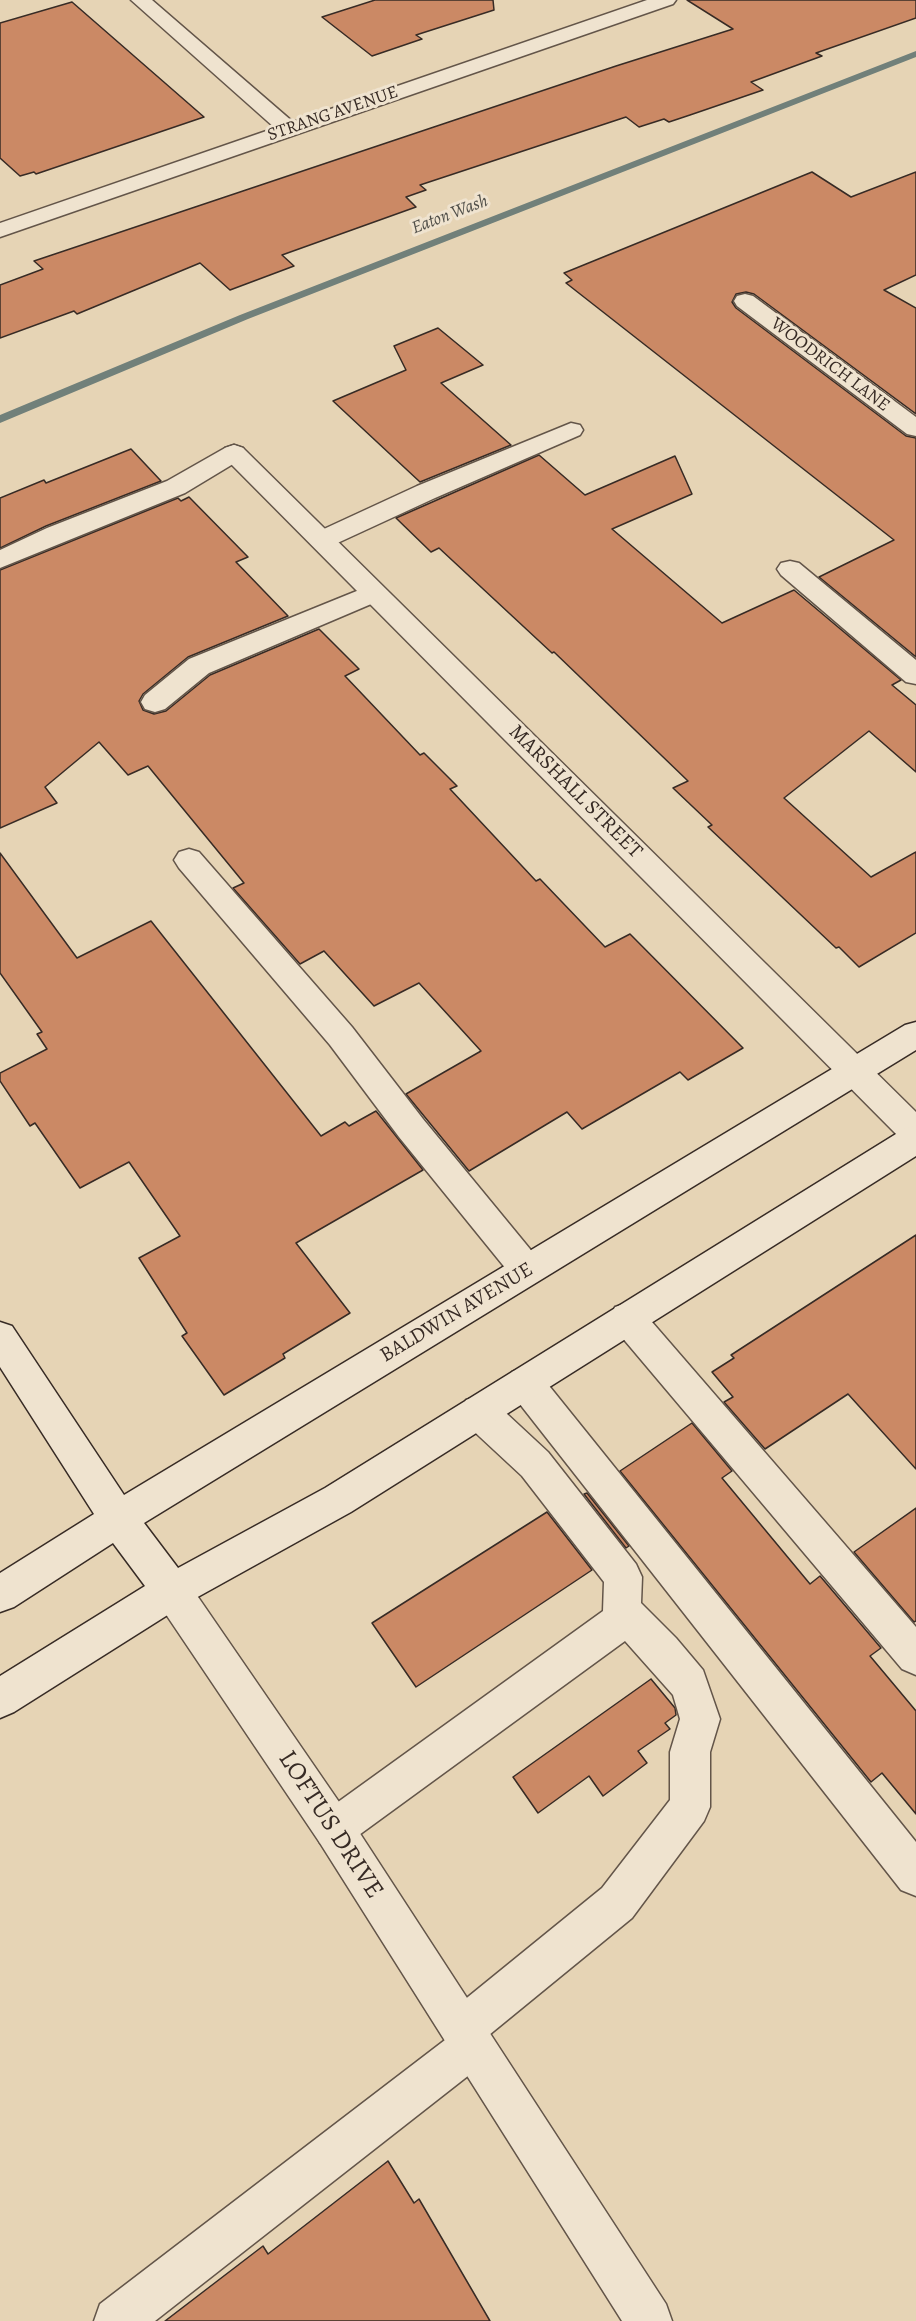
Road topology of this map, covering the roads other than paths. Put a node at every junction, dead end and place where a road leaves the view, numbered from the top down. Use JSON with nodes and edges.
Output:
{"nodes":[{"id":1,"x":141,"y":0,"type":"edge"},
{"id":2,"x":666,"y":0,"type":"edge"},
{"id":3,"x":289,"y":129,"type":"junction"},
{"id":4,"x":0,"y":230,"type":"edge"},
{"id":5,"x":745,"y":301,"type":"dead end"},
{"id":6,"x":916,"y":429,"type":"edge"},
{"id":7,"x":572,"y":430,"type":"dead end"},
{"id":8,"x":322,"y":540,"type":"junction"},
{"id":9,"x":0,"y":560,"type":"edge"},
{"id":10,"x":790,"y":569,"type":"dead end"},
{"id":11,"x":374,"y":592,"type":"junction"},
{"id":12,"x":916,"y":675,"type":"edge"},
{"id":13,"x":155,"y":702,"type":"dead end"},
{"id":14,"x":189,"y":860,"type":"dead end"},
{"id":15,"x":916,"y":1034,"type":"edge"},
{"id":16,"x":855,"y":1070,"type":"junction"},
{"id":17,"x":916,"y":1132,"type":"edge"},
{"id":18,"x":916,"y":1139,"type":"edge"},
{"id":19,"x":527,"y":1270,"type":"junction"},
{"id":20,"x":627,"y":1318,"type":"junction"},
{"id":21,"x":0,"y":1337,"type":"edge"},
{"id":22,"x":525,"y":1383,"type":"junction"},
{"id":23,"x":479,"y":1412,"type":"junction"},
{"id":24,"x":118,"y":1519,"type":"junction"},
{"id":25,"x":172,"y":1591,"type":"junction"},
{"id":26,"x":0,"y":1594,"type":"edge"},
{"id":27,"x":622,"y":1610,"type":"junction"},
{"id":28,"x":916,"y":1656,"type":"edge"},
{"id":29,"x":0,"y":1698,"type":"edge"},
{"id":30,"x":334,"y":1829,"type":"junction"},
{"id":31,"x":916,"y":1875,"type":"edge"},
{"id":32,"x":467,"y":2037,"type":"junction"},
{"id":33,"x":117,"y":2321,"type":"edge"},
{"id":34,"x":649,"y":2321,"type":"edge"}],
"edges":[{"from":1,"to":3,"type":"street"},
{"from":2,"to":3,"type":"street","name":"STRANG AVENUE"},
{"from":3,"to":4,"type":"street","name":"STRANG AVENUE"},
{"from":5,"to":6,"type":"street","name":"WOODRICH LANE"},
{"from":7,"to":8,"type":"street"},
{"from":8,"to":9,"type":"street","name":"MARSHALL STREET"},
{"from":8,"to":11,"type":"street","name":"MARSHALL STREET"},
{"from":10,"to":12,"type":"street"},
{"from":11,"to":13,"type":"street"},
{"from":11,"to":16,"type":"street","name":"MARSHALL STREET"},
{"from":14,"to":19,"type":"street"},
{"from":15,"to":16,"type":"street","name":"BALDWIN AVENUE"},
{"from":16,"to":17,"type":"street","name":"MARSHALL STREET"},
{"from":16,"to":19,"type":"street","name":"BALDWIN AVENUE"},
{"from":18,"to":20,"type":"street"},
{"from":19,"to":24,"type":"street","name":"BALDWIN AVENUE"},
{"from":20,"to":22,"type":"street"},
{"from":20,"to":28,"type":"street"},
{"from":21,"to":24,"type":"street","name":"LOFTUS DRIVE"},
{"from":22,"to":23,"type":"street"},
{"from":22,"to":31,"type":"street"},
{"from":23,"to":25,"type":"street"},
{"from":23,"to":27,"type":"street"},
{"from":24,"to":25,"type":"street","name":"LOFTUS DRIVE"},
{"from":24,"to":26,"type":"street","name":"BALDWIN AVENUE"},
{"from":25,"to":29,"type":"street"},
{"from":25,"to":30,"type":"street","name":"LOFTUS DRIVE"},
{"from":27,"to":30,"type":"street"},
{"from":27,"to":32,"type":"street"},
{"from":30,"to":32,"type":"street","name":"LOFTUS DRIVE"},
{"from":32,"to":33,"type":"street"},
{"from":32,"to":34,"type":"street","name":"LOFTUS DRIVE"}]}
